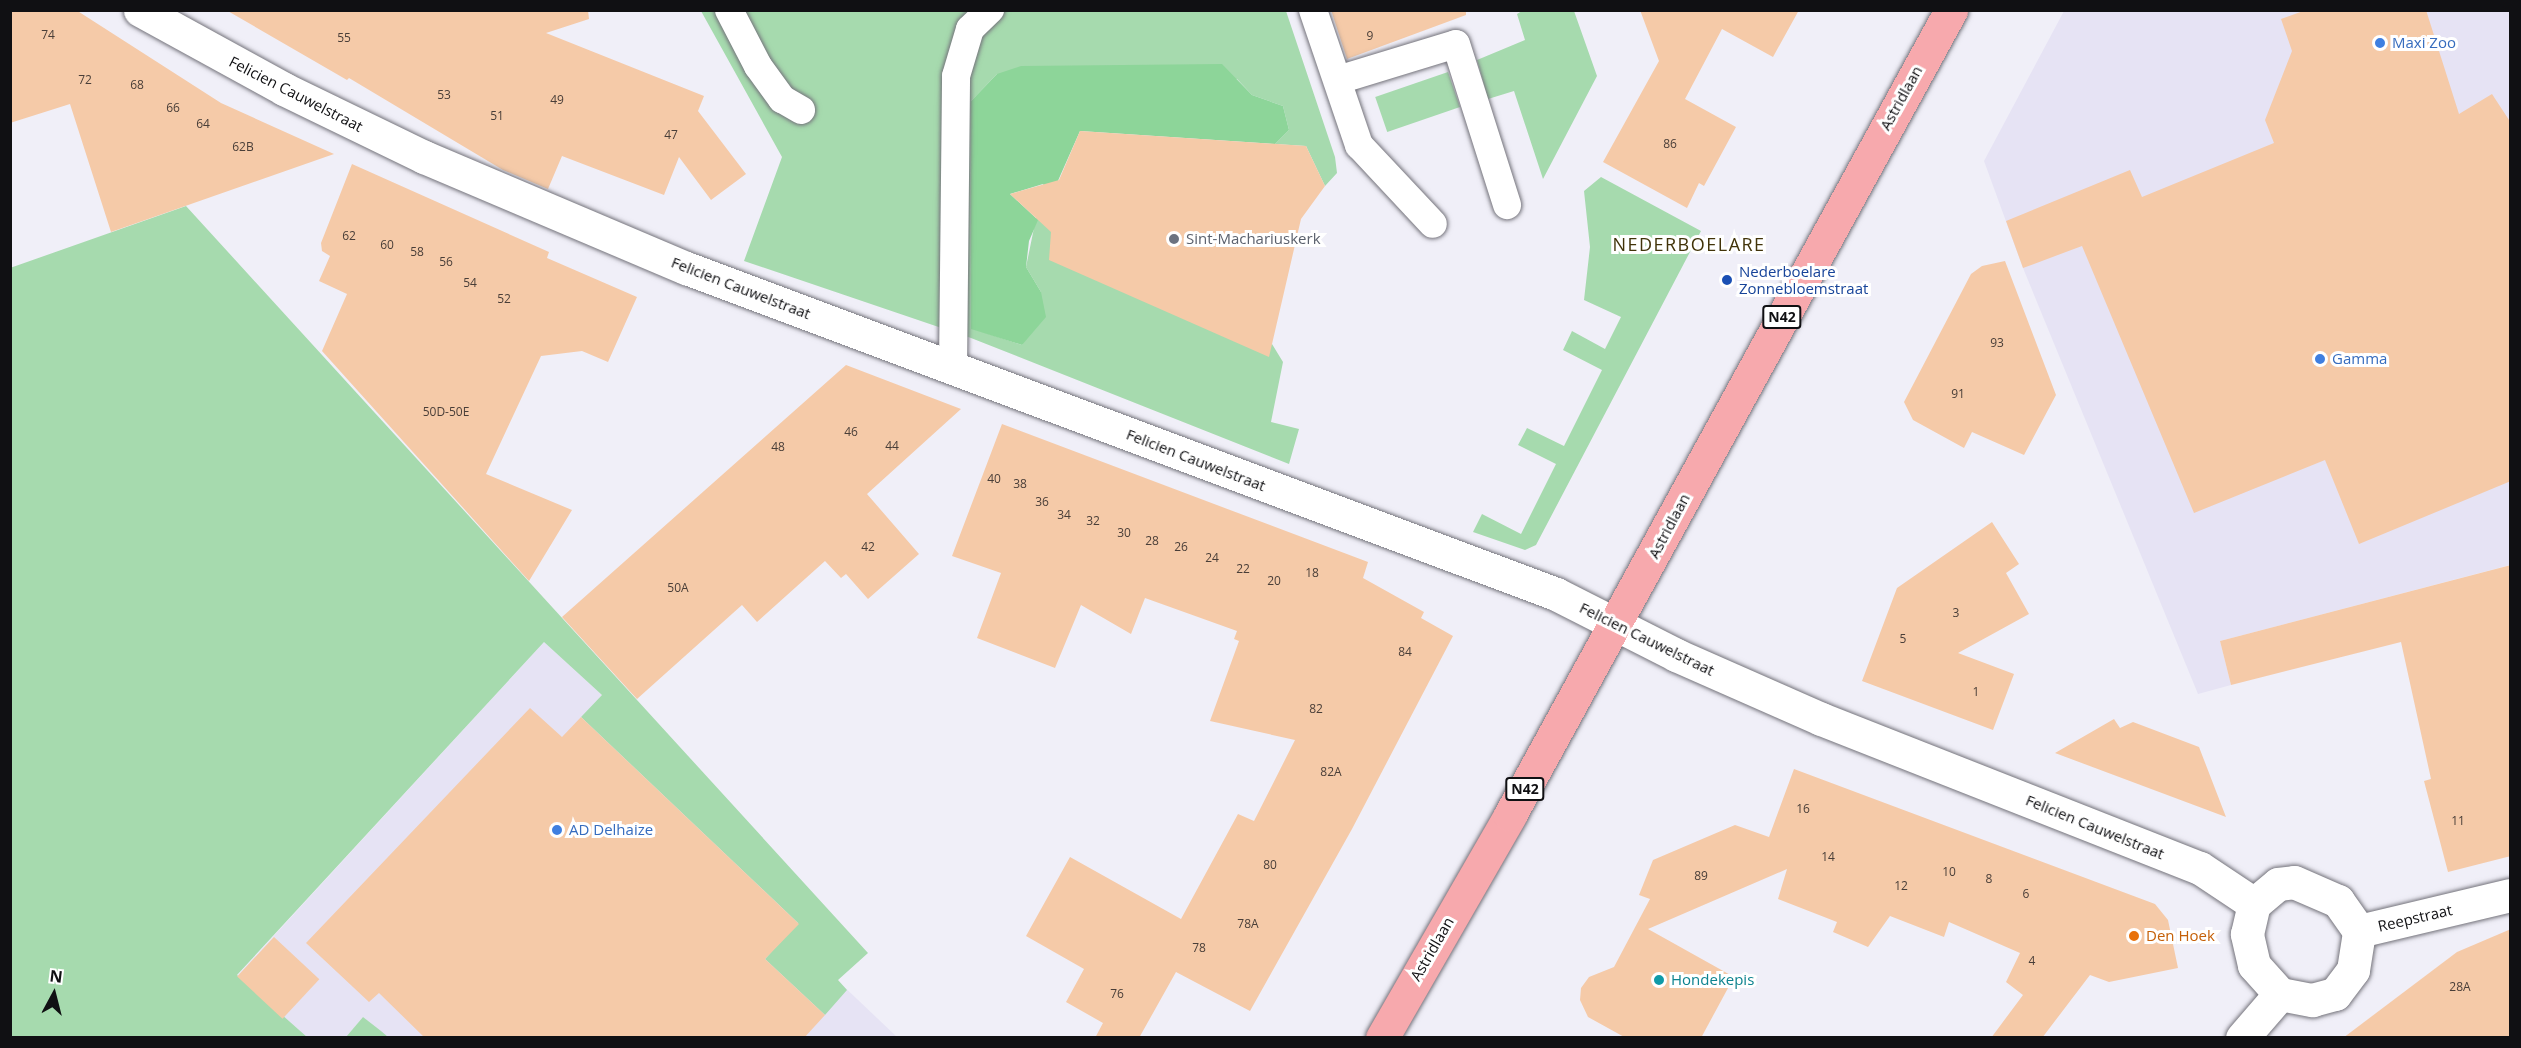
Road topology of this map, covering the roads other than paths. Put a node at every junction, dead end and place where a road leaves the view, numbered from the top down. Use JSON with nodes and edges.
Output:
{"nodes":[{"id":1,"x":140,"y":10,"type":"edge"},
{"id":2,"x":729,"y":10,"type":"edge"},
{"id":3,"x":990,"y":10,"type":"edge"},
{"id":4,"x":1313,"y":10,"type":"edge"},
{"id":5,"x":1951,"y":10,"type":"edge"},
{"id":6,"x":1338,"y":80,"type":"junction"},
{"id":7,"x":801,"y":110,"type":"dead end"},
{"id":8,"x":1507,"y":205,"type":"dead end"},
{"id":9,"x":1433,"y":224,"type":"dead end"},
{"id":10,"x":953,"y":369,"type":"junction"},
{"id":11,"x":1616,"y":624,"type":"junction"},
{"id":12,"x":2511,"y":895,"type":"edge"},
{"id":13,"x":2254,"y":904,"type":"junction"},
{"id":14,"x":2359,"y":931,"type":"junction"},
{"id":15,"x":2280,"y":994,"type":"junction"},
{"id":16,"x":1382,"y":1038,"type":"edge"},
{"id":17,"x":2242,"y":1038,"type":"edge"}],
"edges":[{"from":1,"to":10,"type":"street","name":"Felicien Cauwelstraat"},
{"from":2,"to":7,"type":"lane"},
{"from":3,"to":10,"type":"lane"},
{"from":4,"to":6,"type":"lane"},
{"from":5,"to":11,"type":"main road","name":"Astridlaan","number":"N42"},
{"from":6,"to":8,"type":"lane"},
{"from":6,"to":9,"type":"lane"},
{"from":10,"to":11,"type":"street","name":"Felicien Cauwelstraat"},
{"from":11,"to":13,"type":"street","name":"Felicien Cauwelstraat"},
{"from":11,"to":16,"type":"main road","name":"Astridlaan","number":"N42"},
{"from":12,"to":14,"type":"street","name":"Reepstraat"},
{"from":13,"to":14,"type":"street"},
{"from":13,"to":15,"type":"street"},
{"from":14,"to":15,"type":"street","name":"Reepstraat"},
{"from":15,"to":17,"type":"street"}]}
